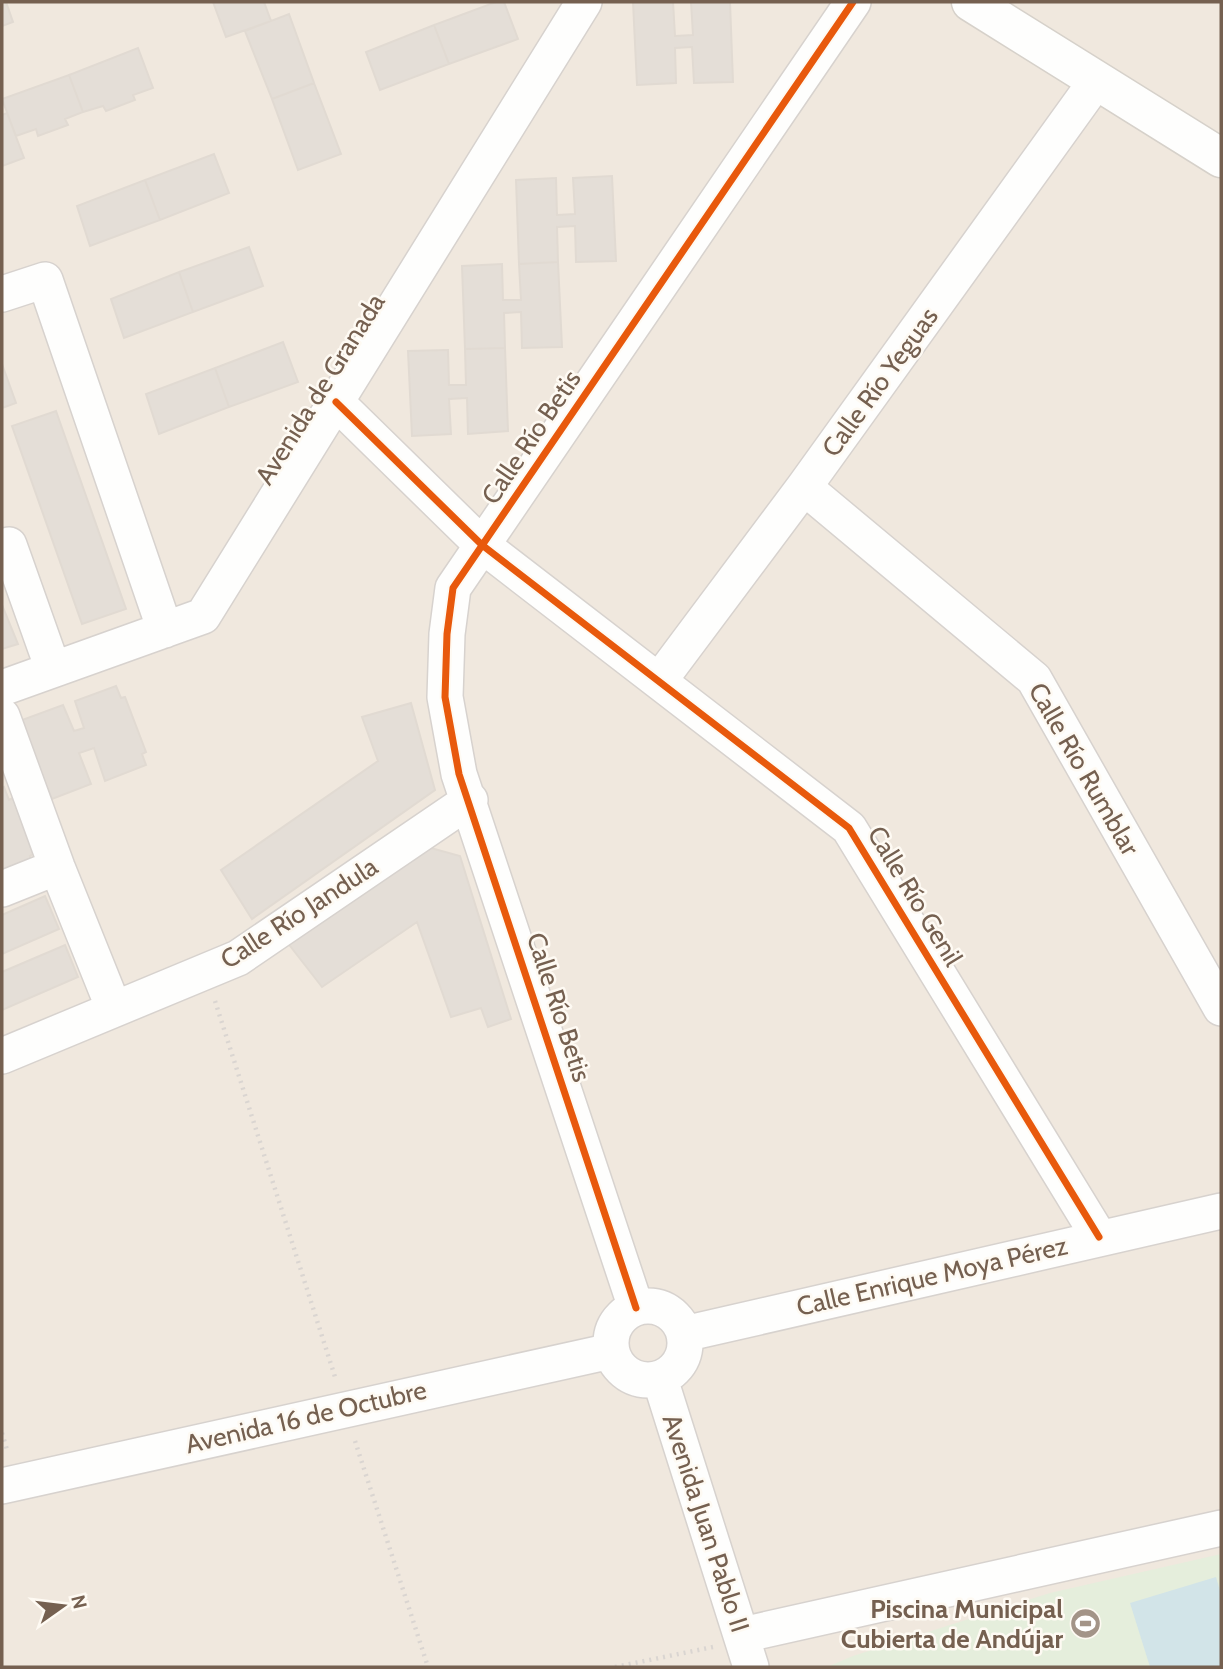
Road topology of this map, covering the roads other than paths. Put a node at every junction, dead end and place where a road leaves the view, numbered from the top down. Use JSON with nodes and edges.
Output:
{"nodes":[{"id":1,"x":584,"y":2,"type":"edge"},
{"id":2,"x":853,"y":2,"type":"edge"},
{"id":3,"x":971,"y":2,"type":"edge"},
{"id":4,"x":1097,"y":80,"type":"junction"},
{"id":5,"x":1221,"y":158,"type":"edge"},
{"id":6,"x":2,"y":294,"type":"edge"},
{"id":7,"x":336,"y":402,"type":"junction"},
{"id":8,"x":804,"y":487,"type":"junction"},
{"id":9,"x":9,"y":545,"type":"dead end"},
{"id":10,"x":482,"y":545,"type":"junction"},
{"id":11,"x":165,"y":629,"type":"junction"},
{"id":12,"x":53,"y":669,"type":"junction"},
{"id":13,"x":659,"y":681,"type":"junction"},
{"id":14,"x":2,"y":688,"type":"edge"},
{"id":15,"x":2,"y":716,"type":"edge"},
{"id":16,"x":470,"y":800,"type":"junction"},
{"id":17,"x":57,"y":866,"type":"junction"},
{"id":18,"x":2,"y":890,"type":"edge"},
{"id":19,"x":1221,"y":1008,"type":"edge"},
{"id":20,"x":114,"y":1009,"type":"junction"},
{"id":21,"x":2,"y":1056,"type":"edge"},
{"id":22,"x":1221,"y":1211,"type":"edge"},
{"id":23,"x":1099,"y":1237,"type":"junction"},
{"id":24,"x":636,"y":1308,"type":"junction"},
{"id":25,"x":684,"y":1334,"type":"junction"},
{"id":26,"x":611,"y":1351,"type":"junction"},
{"id":27,"x":660,"y":1379,"type":"junction"},
{"id":28,"x":2,"y":1486,"type":"edge"},
{"id":29,"x":1221,"y":1528,"type":"edge"},
{"id":30,"x":736,"y":1650,"type":"edge"}],
"edges":[{"from":1,"to":7,"type":"street","name":"Avenida de Granada"},
{"from":2,"to":10,"type":"street","name":"Calle Río Betis"},
{"from":3,"to":4,"type":"street"},
{"from":4,"to":5,"type":"street"},
{"from":4,"to":8,"type":"street","name":"Calle Río Yeguas"},
{"from":6,"to":11,"type":"street"},
{"from":7,"to":10,"type":"street","name":"Calle Río Genil"},
{"from":7,"to":11,"type":"street","name":"Avenida de Granada"},
{"from":8,"to":13,"type":"street","name":"Calle Río Yeguas"},
{"from":8,"to":19,"type":"street","name":"Calle Río Rumblar"},
{"from":9,"to":12,"type":"street"},
{"from":10,"to":13,"type":"street","name":"Calle Río Genil"},
{"from":10,"to":16,"type":"street","name":"Calle Río Betis"},
{"from":11,"to":12,"type":"street","name":"Avenida de Granada"},
{"from":12,"to":14,"type":"street","name":"Avenida de Granada"},
{"from":13,"to":23,"type":"street","name":"Calle Río Genil"},
{"from":15,"to":17,"type":"street"},
{"from":16,"to":20,"type":"street","name":"Calle Río Jandula"},
{"from":16,"to":24,"type":"street","name":"Calle Río Betis"},
{"from":17,"to":18,"type":"street"},
{"from":17,"to":20,"type":"street"},
{"from":20,"to":21,"type":"street","name":"Calle Río Jandula"},
{"from":22,"to":23,"type":"street","name":"Calle Enrique Moya Pérez"},
{"from":23,"to":25,"type":"street","name":"Calle Enrique Moya Pérez"},
{"from":24,"to":25,"type":"street"},
{"from":24,"to":26,"type":"street"},
{"from":25,"to":27,"type":"street"},
{"from":26,"to":27,"type":"street"},
{"from":26,"to":28,"type":"street","name":"Avenida 16 de Octubre"},
{"from":27,"to":30,"type":"street","name":"Avenida Juan Pablo II"},
{"from":29,"to":30,"type":"street"}]}
